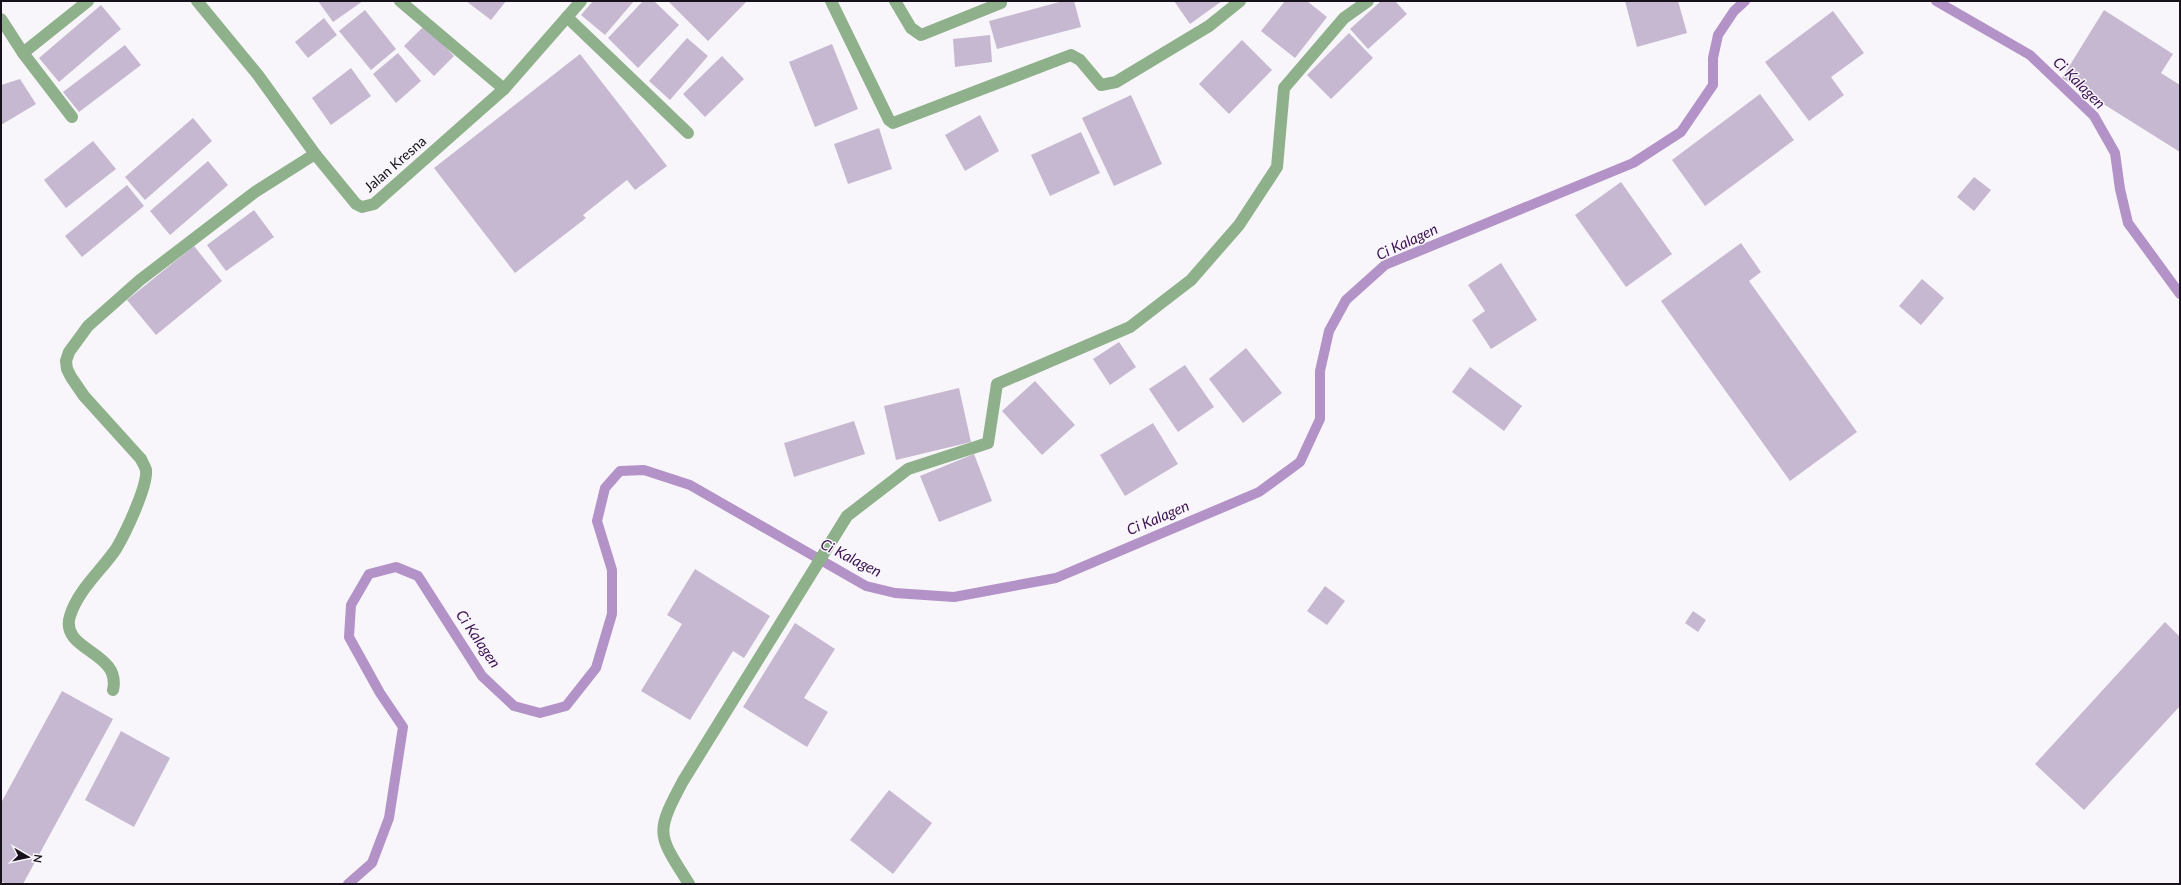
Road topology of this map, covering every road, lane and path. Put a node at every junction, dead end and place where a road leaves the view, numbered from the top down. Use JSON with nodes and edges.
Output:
{"nodes":[{"id":1,"x":88,"y":1,"type":"edge"},
{"id":2,"x":197,"y":1,"type":"edge"},
{"id":3,"x":400,"y":1,"type":"edge"},
{"id":4,"x":580,"y":1,"type":"edge"},
{"id":5,"x":831,"y":1,"type":"edge"},
{"id":6,"x":895,"y":1,"type":"edge"},
{"id":7,"x":1240,"y":1,"type":"edge"},
{"id":8,"x":1368,"y":1,"type":"edge"},
{"id":9,"x":1001,"y":3,"type":"dead end"},
{"id":10,"x":567,"y":17,"type":"junction"},
{"id":11,"x":1,"y":19,"type":"edge"},
{"id":12,"x":23,"y":53,"type":"junction"},
{"id":13,"x":504,"y":89,"type":"junction"},
{"id":14,"x":72,"y":117,"type":"dead end"},
{"id":15,"x":688,"y":133,"type":"dead end"},
{"id":16,"x":315,"y":154,"type":"junction"},
{"id":17,"x":113,"y":690,"type":"dead end"},
{"id":18,"x":689,"y":884,"type":"edge"}],
"edges":[{"from":1,"to":12,"type":"street"},
{"from":2,"to":16,"type":"street","name":"Jalan Kresna"},
{"from":3,"to":13,"type":"street"},
{"from":4,"to":10,"type":"street","name":"Jalan Kresna"},
{"from":5,"to":7,"type":"street"},
{"from":6,"to":9,"type":"street"},
{"from":8,"to":18,"type":"street"},
{"from":10,"to":13,"type":"street","name":"Jalan Kresna"},
{"from":10,"to":15,"type":"street"},
{"from":11,"to":12,"type":"street"},
{"from":12,"to":14,"type":"street"},
{"from":13,"to":16,"type":"street","name":"Jalan Kresna"},
{"from":16,"to":17,"type":"street"}]}
